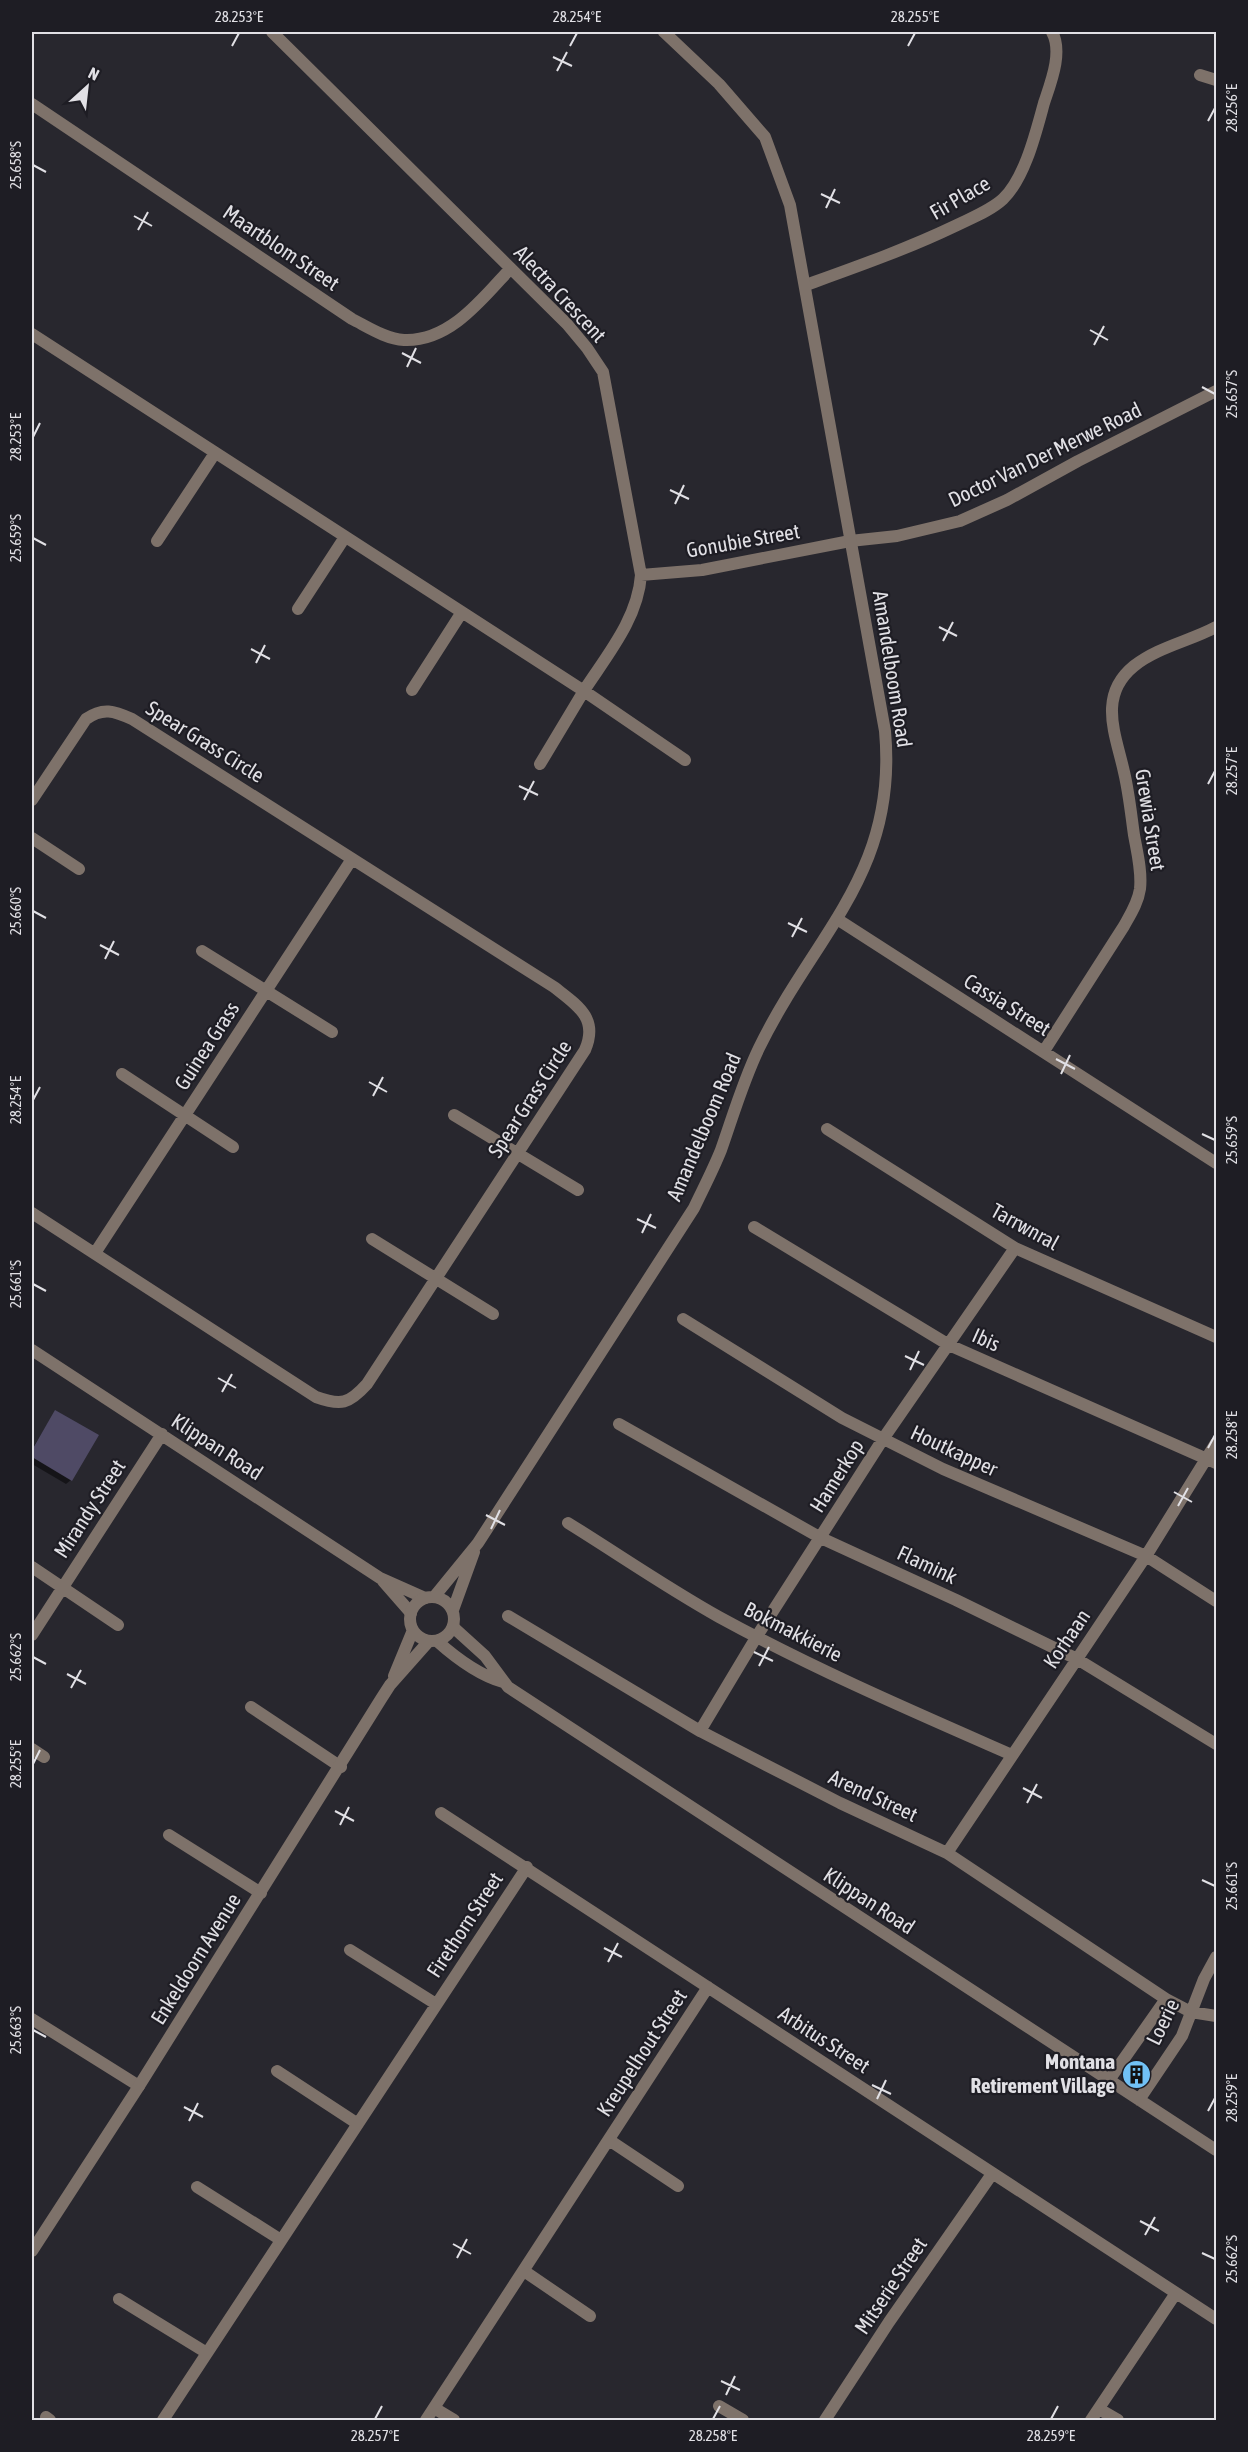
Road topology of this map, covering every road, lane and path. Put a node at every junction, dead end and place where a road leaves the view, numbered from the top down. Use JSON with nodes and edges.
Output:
{"nodes":[{"id":1,"x":272,"y":32,"type":"edge"},
{"id":2,"x":664,"y":32,"type":"edge"},
{"id":3,"x":1052,"y":32,"type":"edge"},
{"id":4,"x":1200,"y":75,"type":"dead end"},
{"id":5,"x":1216,"y":80,"type":"edge"},
{"id":6,"x":32,"y":104,"type":"edge"},
{"id":7,"x":510,"y":269,"type":"junction"},
{"id":8,"x":806,"y":285,"type":"junction"},
{"id":9,"x":32,"y":334,"type":"edge"},
{"id":10,"x":1216,"y":391,"type":"edge"},
{"id":11,"x":215,"y":453,"type":"junction"},
{"id":12,"x":345,"y":537,"type":"junction"},
{"id":13,"x":157,"y":541,"type":"dead end"},
{"id":14,"x":850,"y":541,"type":"junction"},
{"id":15,"x":641,"y":575,"type":"junction"},
{"id":16,"x":298,"y":609,"type":"dead end"},
{"id":17,"x":462,"y":612,"type":"junction"},
{"id":18,"x":1216,"y":627,"type":"edge"},
{"id":19,"x":412,"y":690,"type":"dead end"},
{"id":20,"x":584,"y":691,"type":"junction"},
{"id":21,"x":685,"y":760,"type":"dead end"},
{"id":22,"x":540,"y":764,"type":"dead end"},
{"id":23,"x":32,"y":800,"type":"edge"},
{"id":24,"x":32,"y":838,"type":"edge"},
{"id":25,"x":352,"y":859,"type":"junction"},
{"id":26,"x":79,"y":869,"type":"dead end"},
{"id":27,"x":837,"y":919,"type":"junction"},
{"id":28,"x":202,"y":951,"type":"dead end"},
{"id":29,"x":266,"y":992,"type":"junction"},
{"id":30,"x":332,"y":1032,"type":"dead end"},
{"id":31,"x":1044,"y":1051,"type":"junction"},
{"id":32,"x":122,"y":1074,"type":"dead end"},
{"id":33,"x":185,"y":1115,"type":"junction"},
{"id":34,"x":454,"y":1115,"type":"dead end"},
{"id":35,"x":827,"y":1129,"type":"dead end"},
{"id":36,"x":233,"y":1147,"type":"dead end"},
{"id":37,"x":519,"y":1153,"type":"junction"},
{"id":38,"x":1216,"y":1163,"type":"edge"},
{"id":39,"x":578,"y":1190,"type":"dead end"},
{"id":40,"x":32,"y":1213,"type":"edge"},
{"id":41,"x":754,"y":1227,"type":"dead end"},
{"id":42,"x":372,"y":1239,"type":"dead end"},
{"id":43,"x":1016,"y":1248,"type":"junction"},
{"id":44,"x":95,"y":1253,"type":"junction"},
{"id":45,"x":436,"y":1277,"type":"junction"},
{"id":46,"x":493,"y":1314,"type":"dead end"},
{"id":47,"x":683,"y":1319,"type":"dead end"},
{"id":48,"x":1216,"y":1337,"type":"edge"},
{"id":49,"x":949,"y":1345,"type":"junction"},
{"id":50,"x":32,"y":1350,"type":"edge"},
{"id":51,"x":619,"y":1424,"type":"dead end"},
{"id":52,"x":162,"y":1434,"type":"junction"},
{"id":53,"x":883,"y":1439,"type":"junction"},
{"id":54,"x":1216,"y":1443,"type":"edge"},
{"id":55,"x":1212,"y":1460,"type":"edge"},
{"id":56,"x":568,"y":1523,"type":"dead end"},
{"id":57,"x":821,"y":1538,"type":"junction"},
{"id":58,"x":478,"y":1543,"type":"junction"},
{"id":59,"x":1146,"y":1556,"type":"junction"},
{"id":60,"x":32,"y":1567,"type":"edge"},
{"id":61,"x":380,"y":1578,"type":"junction"},
{"id":62,"x":62,"y":1588,"type":"junction"},
{"id":63,"x":429,"y":1597,"type":"junction"},
{"id":64,"x":1216,"y":1601,"type":"edge"},
{"id":65,"x":453,"y":1610,"type":"junction"},
{"id":66,"x":411,"y":1613,"type":"junction"},
{"id":67,"x":508,"y":1616,"type":"dead end"},
{"id":68,"x":118,"y":1626,"type":"dead end"},
{"id":69,"x":453,"y":1627,"type":"junction"},
{"id":70,"x":412,"y":1630,"type":"junction"},
{"id":71,"x":32,"y":1635,"type":"edge"},
{"id":72,"x":757,"y":1636,"type":"junction"},
{"id":73,"x":433,"y":1641,"type":"junction"},
{"id":74,"x":1077,"y":1659,"type":"junction"},
{"id":75,"x":503,"y":1682,"type":"junction"},
{"id":76,"x":390,"y":1685,"type":"junction"},
{"id":77,"x":251,"y":1707,"type":"dead end"},
{"id":78,"x":700,"y":1731,"type":"junction"},
{"id":79,"x":1216,"y":1744,"type":"edge"},
{"id":80,"x":32,"y":1749,"type":"edge"},
{"id":81,"x":1012,"y":1755,"type":"junction"},
{"id":82,"x":44,"y":1757,"type":"dead end"},
{"id":83,"x":341,"y":1767,"type":"junction"},
{"id":84,"x":441,"y":1813,"type":"dead end"},
{"id":85,"x":169,"y":1836,"type":"dead end"},
{"id":86,"x":947,"y":1853,"type":"junction"},
{"id":87,"x":527,"y":1867,"type":"junction"},
{"id":88,"x":261,"y":1893,"type":"junction"},
{"id":89,"x":350,"y":1950,"type":"dead end"},
{"id":90,"x":1216,"y":1958,"type":"edge"},
{"id":91,"x":708,"y":1988,"type":"junction"},
{"id":92,"x":1166,"y":1999,"type":"junction"},
{"id":93,"x":436,"y":2004,"type":"junction"},
{"id":94,"x":1191,"y":2012,"type":"junction"},
{"id":95,"x":1216,"y":2016,"type":"edge"},
{"id":96,"x":32,"y":2019,"type":"edge"},
{"id":97,"x":277,"y":2071,"type":"dead end"},
{"id":98,"x":1108,"y":2080,"type":"junction"},
{"id":99,"x":139,"y":2086,"type":"junction"},
{"id":100,"x":1139,"y":2100,"type":"junction"},
{"id":101,"x":358,"y":2124,"type":"junction"},
{"id":102,"x":609,"y":2140,"type":"junction"},
{"id":103,"x":1216,"y":2150,"type":"edge"},
{"id":104,"x":992,"y":2174,"type":"junction"},
{"id":105,"x":678,"y":2186,"type":"dead end"},
{"id":106,"x":197,"y":2187,"type":"dead end"},
{"id":107,"x":281,"y":2240,"type":"junction"},
{"id":108,"x":32,"y":2251,"type":"edge"},
{"id":109,"x":524,"y":2271,"type":"junction"},
{"id":110,"x":1176,"y":2293,"type":"junction"},
{"id":111,"x":119,"y":2299,"type":"dead end"},
{"id":112,"x":590,"y":2316,"type":"dead end"},
{"id":113,"x":1216,"y":2319,"type":"edge"},
{"id":114,"x":207,"y":2353,"type":"junction"},
{"id":115,"x":718,"y":2406,"type":"dead end"},
{"id":116,"x":434,"y":2408,"type":"junction"},
{"id":117,"x":1099,"y":2409,"type":"junction"},
{"id":118,"x":163,"y":2421,"type":"edge"},
{"id":119,"x":426,"y":2421,"type":"edge"},
{"id":120,"x":454,"y":2421,"type":"edge"},
{"id":121,"x":742,"y":2421,"type":"edge"},
{"id":122,"x":825,"y":2421,"type":"edge"},
{"id":123,"x":1092,"y":2421,"type":"edge"},
{"id":124,"x":1118,"y":2421,"type":"edge"}],
"edges":[{"from":1,"to":7,"type":"street","name":"Alectra Crescent"},
{"from":2,"to":8,"type":"street","name":"Amandelboom Road"},
{"from":3,"to":8,"type":"street","name":"Fir Place"},
{"from":4,"to":5,"type":"street"},
{"from":6,"to":7,"type":"street","name":"Maartblom Street"},
{"from":7,"to":15,"type":"street","name":"Alectra Crescent"},
{"from":8,"to":14,"type":"street","name":"Amandelboom Road"},
{"from":9,"to":11,"type":"street"},
{"from":10,"to":14,"type":"street","name":"Doctor Van Der Merwe Road"},
{"from":11,"to":12,"type":"street"},
{"from":11,"to":13,"type":"street"},
{"from":12,"to":16,"type":"street"},
{"from":12,"to":17,"type":"street"},
{"from":14,"to":15,"type":"street","name":"Gonubie Street"},
{"from":14,"to":27,"type":"street","name":"Amandelboom Road"},
{"from":15,"to":20,"type":"street","name":"Alectra Crescent"},
{"from":17,"to":19,"type":"street"},
{"from":17,"to":20,"type":"street"},
{"from":18,"to":31,"type":"street","name":"Grewia Street"},
{"from":20,"to":21,"type":"street"},
{"from":20,"to":22,"type":"street","name":"Alectra Crescent"},
{"from":23,"to":25,"type":"street","name":"Spear Grass Circle"},
{"from":24,"to":26,"type":"street"},
{"from":25,"to":29,"type":"street","name":"Guinea Grass"},
{"from":25,"to":37,"type":"street","name":"Spear Grass Circle"},
{"from":27,"to":31,"type":"street","name":"Cassia Street"},
{"from":27,"to":58,"type":"street","name":"Amandelboom Road"},
{"from":28,"to":29,"type":"street"},
{"from":29,"to":30,"type":"street"},
{"from":29,"to":33,"type":"street","name":"Guinea Grass"},
{"from":31,"to":38,"type":"street","name":"Cassia Street"},
{"from":32,"to":33,"type":"street"},
{"from":33,"to":36,"type":"street"},
{"from":33,"to":44,"type":"street","name":"Guinea Grass"},
{"from":34,"to":37,"type":"street"},
{"from":35,"to":43,"type":"street","name":"Tarrwnral"},
{"from":37,"to":39,"type":"street"},
{"from":37,"to":45,"type":"street","name":"Spear Grass Circle"},
{"from":40,"to":44,"type":"street","name":"Spear Grass Circle"},
{"from":41,"to":49,"type":"street","name":"Ibis"},
{"from":42,"to":45,"type":"street"},
{"from":43,"to":48,"type":"street","name":"Tarrwnral"},
{"from":43,"to":49,"type":"street","name":"Hamerkop"},
{"from":44,"to":45,"type":"street","name":"Spear Grass Circle"},
{"from":45,"to":46,"type":"street"},
{"from":47,"to":53,"type":"street","name":"Houtkapper"},
{"from":49,"to":53,"type":"street","name":"Hamerkop"},
{"from":49,"to":55,"type":"street","name":"Ibis"},
{"from":50,"to":52,"type":"street","name":"Klippan Road"},
{"from":51,"to":57,"type":"street","name":"Flamink"},
{"from":52,"to":61,"type":"street","name":"Klippan Road"},
{"from":52,"to":62,"type":"street","name":"Mirandy Street"},
{"from":53,"to":57,"type":"street","name":"Hamerkop"},
{"from":53,"to":59,"type":"street","name":"Houtkapper"},
{"from":54,"to":55,"type":"street","name":"Korhaan"},
{"from":55,"to":59,"type":"street","name":"Korhaan"},
{"from":56,"to":72,"type":"street","name":"Bokmakkierie"},
{"from":57,"to":72,"type":"street","name":"Hamerkop"},
{"from":57,"to":74,"type":"street","name":"Flamink"},
{"from":58,"to":63,"type":"street","name":"Amandelboom Road"},
{"from":58,"to":65,"type":"street","name":"Amandelboom Road"},
{"from":59,"to":64,"type":"street","name":"Houtkapper"},
{"from":59,"to":74,"type":"street","name":"Korhaan"},
{"from":60,"to":62,"type":"street"},
{"from":61,"to":63,"type":"street","name":"Klippan Road"},
{"from":61,"to":66,"type":"street","name":"Klippan Road"},
{"from":62,"to":68,"type":"street"},
{"from":62,"to":71,"type":"street","name":"Mirandy Street"},
{"from":63,"to":65,"type":"street"},
{"from":63,"to":66,"type":"street"},
{"from":65,"to":69,"type":"street"},
{"from":66,"to":70,"type":"street"},
{"from":67,"to":78,"type":"street","name":"Arend Street"},
{"from":69,"to":73,"type":"street"},
{"from":69,"to":75,"type":"street","name":"Klippan Road"},
{"from":70,"to":73,"type":"street"},
{"from":70,"to":76,"type":"street","name":"Enkeldoorn Avenue"},
{"from":72,"to":78,"type":"street","name":"Hamerkop"},
{"from":72,"to":81,"type":"street","name":"Bokmakkierie"},
{"from":73,"to":75,"type":"street","name":"Klippan Road"},
{"from":73,"to":76,"type":"street","name":"Enkeldoorn Avenue"},
{"from":74,"to":79,"type":"street","name":"Flamink"},
{"from":74,"to":81,"type":"street","name":"Korhaan"},
{"from":75,"to":98,"type":"street","name":"Klippan Road"},
{"from":76,"to":83,"type":"street","name":"Enkeldoorn Avenue"},
{"from":77,"to":83,"type":"street"},
{"from":78,"to":86,"type":"street","name":"Arend Street"},
{"from":80,"to":82,"type":"street"},
{"from":81,"to":86,"type":"street","name":"Korhaan"},
{"from":83,"to":88,"type":"street","name":"Enkeldoorn Avenue"},
{"from":84,"to":87,"type":"street","name":"Arbitus Street"},
{"from":85,"to":88,"type":"street"},
{"from":86,"to":92,"type":"street","name":"Arend Street"},
{"from":87,"to":91,"type":"street","name":"Arbitus Street"},
{"from":87,"to":93,"type":"street","name":"Firethorn Street"},
{"from":88,"to":99,"type":"street","name":"Enkeldoorn Avenue"},
{"from":89,"to":93,"type":"street","name":"Firethorn Street"},
{"from":90,"to":94,"type":"street","name":"Loerie"},
{"from":91,"to":102,"type":"street","name":"Kreupelhout Street"},
{"from":91,"to":104,"type":"street","name":"Arbitus Street"},
{"from":92,"to":94,"type":"street","name":"Arend Street"},
{"from":92,"to":98,"type":"street","name":"Loerie"},
{"from":93,"to":101,"type":"street","name":"Firethorn Street"},
{"from":94,"to":95,"type":"street","name":"Arend Street"},
{"from":94,"to":100,"type":"street","name":"Loerie"},
{"from":96,"to":99,"type":"street"},
{"from":97,"to":101,"type":"street"},
{"from":98,"to":100,"type":"street","name":"Klippan Road"},
{"from":99,"to":108,"type":"street","name":"Enkeldoorn Avenue"},
{"from":100,"to":103,"type":"street","name":"Klippan Road"},
{"from":101,"to":107,"type":"street","name":"Firethorn Street"},
{"from":102,"to":105,"type":"street","name":"Kreupelhout Street"},
{"from":102,"to":109,"type":"street","name":"Kreupelhout Street"},
{"from":104,"to":110,"type":"street","name":"Arbitus Street"},
{"from":104,"to":122,"type":"street","name":"Mitserie Street"},
{"from":106,"to":107,"type":"street"},
{"from":107,"to":114,"type":"street","name":"Firethorn Street"},
{"from":109,"to":112,"type":"street"},
{"from":109,"to":116,"type":"street","name":"Kreupelhout Street"},
{"from":110,"to":113,"type":"street","name":"Arbitus Street"},
{"from":110,"to":117,"type":"street"},
{"from":111,"to":114,"type":"street"},
{"from":114,"to":118,"type":"street","name":"Firethorn Street"},
{"from":115,"to":121,"type":"street"},
{"from":116,"to":119,"type":"street","name":"Kreupelhout Street"},
{"from":116,"to":120,"type":"street"},
{"from":117,"to":123,"type":"street"},
{"from":117,"to":124,"type":"street"}]}
